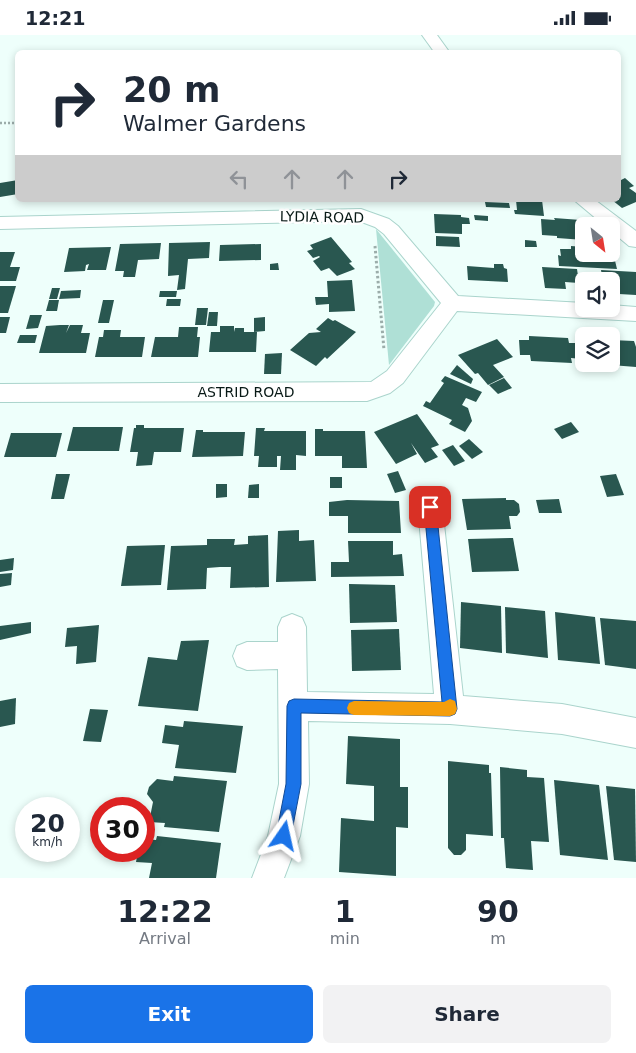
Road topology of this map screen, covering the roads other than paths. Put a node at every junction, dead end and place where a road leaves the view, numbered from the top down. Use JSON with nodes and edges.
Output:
{"nodes":[{"id":1,"x":429,"y":35,"type":"edge"},
{"id":2,"x":441,"y":50,"type":"edge"},
{"id":3,"x":586,"y":202,"type":"edge"},
{"id":4,"x":0,"y":223,"type":"edge"},
{"id":5,"x":636,"y":241,"type":"edge"},
{"id":6,"x":452,"y":303,"type":"junction"},
{"id":7,"x":636,"y":314,"type":"edge"},
{"id":8,"x":0,"y":393,"type":"edge"},
{"id":9,"x":430,"y":507,"type":"dead end"},
{"id":10,"x":247,"y":656,"type":"dead end"},
{"id":11,"x":294,"y":706,"type":"junction"},
{"id":12,"x":450,"y":709,"type":"junction"},
{"id":13,"x":636,"y":733,"type":"edge"},
{"id":14,"x":268,"y":878,"type":"edge"}],
"edges":[{"from":1,"to":2,"type":"street"},
{"from":3,"to":5,"type":"street"},
{"from":4,"to":6,"type":"street","name":"LYDIA ROAD"},
{"from":6,"to":7,"type":"street"},
{"from":6,"to":8,"type":"street","name":"ASTRID ROAD"},
{"from":9,"to":12,"type":"street"},
{"from":10,"to":11,"type":"street"},
{"from":11,"to":12,"type":"street"},
{"from":11,"to":14,"type":"street"},
{"from":12,"to":13,"type":"street"}]}
